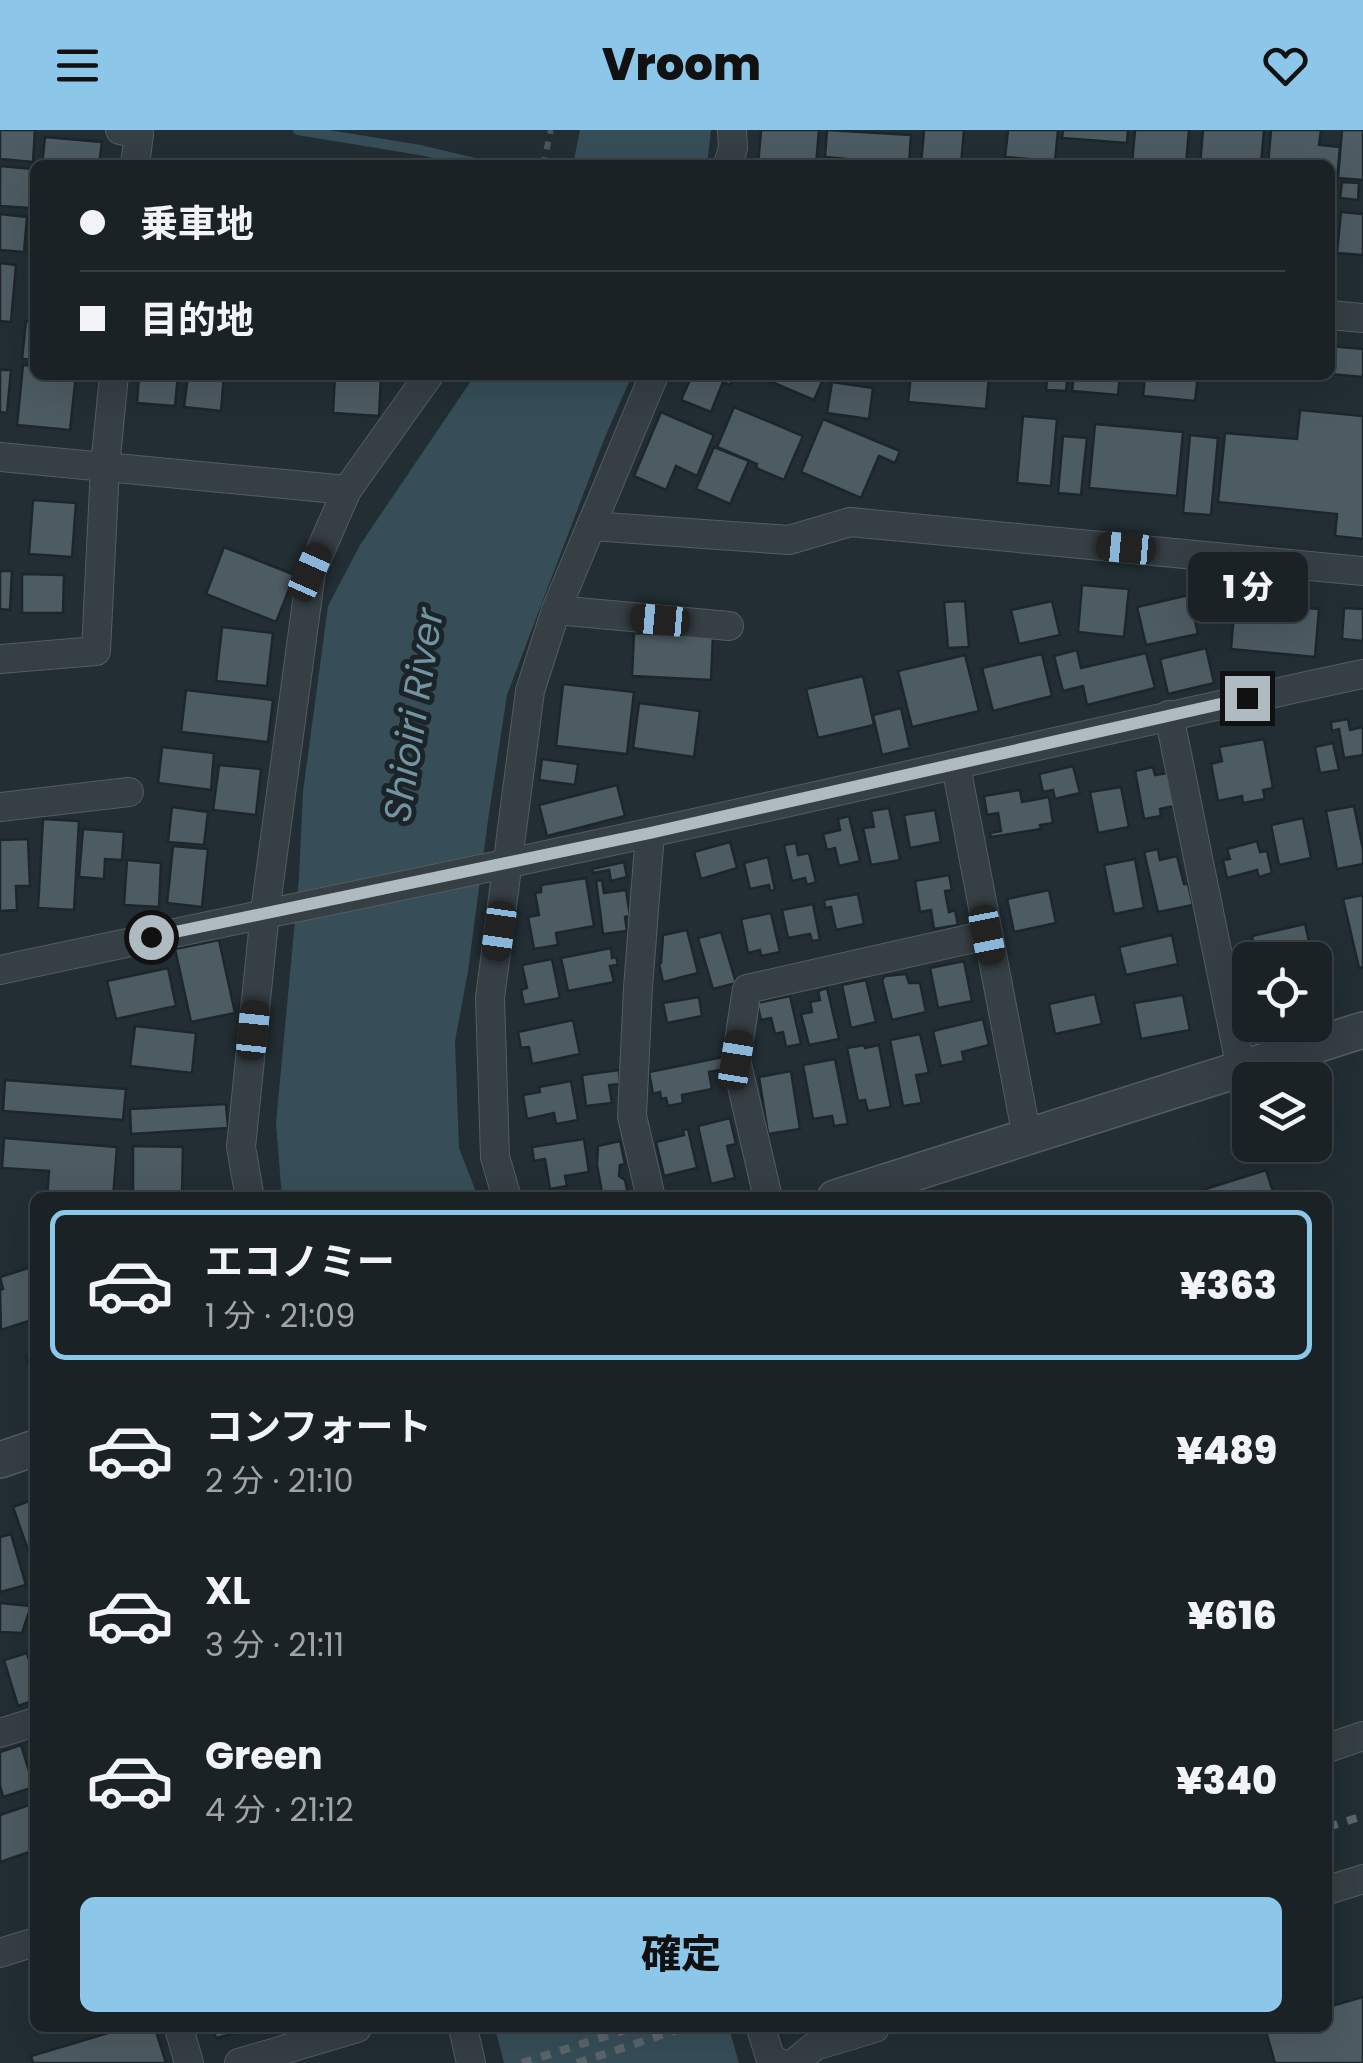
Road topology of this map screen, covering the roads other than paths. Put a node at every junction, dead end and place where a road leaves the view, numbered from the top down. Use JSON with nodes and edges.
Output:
{"nodes":[{"id":1,"x":120,"y":130,"type":"edge"},
{"id":2,"x":732,"y":130,"type":"edge"},
{"id":3,"x":135,"y":160,"type":"edge"},
{"id":4,"x":729,"y":160,"type":"edge"},
{"id":5,"x":1335,"y":315,"type":"edge"},
{"id":6,"x":1363,"y":318,"type":"edge"},
{"id":7,"x":114,"y":380,"type":"edge"},
{"id":8,"x":425,"y":380,"type":"edge"},
{"id":9,"x":652,"y":380,"type":"edge"},
{"id":10,"x":0,"y":457,"type":"edge"},
{"id":11,"x":105,"y":467,"type":"junction"},
{"id":12,"x":347,"y":490,"type":"junction"},
{"id":13,"x":590,"y":526,"type":"junction"},
{"id":14,"x":1363,"y":571,"type":"edge"},
{"id":15,"x":556,"y":610,"type":"junction"},
{"id":16,"x":729,"y":626,"type":"dead end"},
{"id":17,"x":0,"y":659,"type":"edge"},
{"id":18,"x":1363,"y":674,"type":"edge"},
{"id":19,"x":1169,"y":715,"type":"junction"},
{"id":20,"x":956,"y":766,"type":"junction"},
{"id":21,"x":129,"y":792,"type":"dead end"},
{"id":22,"x":0,"y":808,"type":"edge"},
{"id":23,"x":650,"y":833,"type":"junction"},
{"id":24,"x":508,"y":864,"type":"junction"},
{"id":25,"x":265,"y":912,"type":"junction"},
{"id":26,"x":987,"y":935,"type":"junction"},
{"id":27,"x":0,"y":970,"type":"edge"},
{"id":28,"x":1363,"y":1030,"type":"edge"},
{"id":29,"x":1241,"y":1062,"type":"edge"},
{"id":30,"x":1261,"y":1062,"type":"edge"},
{"id":31,"x":1232,"y":1071,"type":"edge"},
{"id":32,"x":1026,"y":1136,"type":"junction"},
{"id":33,"x":249,"y":1192,"type":"edge"},
{"id":34,"x":505,"y":1192,"type":"edge"},
{"id":35,"x":649,"y":1192,"type":"edge"},
{"id":36,"x":767,"y":1192,"type":"edge"},
{"id":37,"x":853,"y":1192,"type":"edge"},
{"id":38,"x":30,"y":1450,"type":"edge"},
{"id":39,"x":0,"y":1460,"type":"edge"},
{"id":40,"x":30,"y":1724,"type":"edge"},
{"id":41,"x":0,"y":1733,"type":"edge"},
{"id":42,"x":1363,"y":1736,"type":"edge"},
{"id":43,"x":1332,"y":1747,"type":"edge"},
{"id":44,"x":1363,"y":1880,"type":"edge"},
{"id":45,"x":1332,"y":1889,"type":"edge"},
{"id":46,"x":30,"y":1944,"type":"edge"},
{"id":47,"x":0,"y":1953,"type":"edge"},
{"id":48,"x":180,"y":2032,"type":"edge"},
{"id":49,"x":344,"y":2032,"type":"edge"},
{"id":50,"x":464,"y":2032,"type":"edge"},
{"id":51,"x":762,"y":2032,"type":"edge"},
{"id":52,"x":862,"y":2032,"type":"edge"},
{"id":53,"x":189,"y":2063,"type":"edge"},
{"id":54,"x":239,"y":2063,"type":"edge"},
{"id":55,"x":471,"y":2063,"type":"edge"},
{"id":56,"x":779,"y":2063,"type":"edge"},
{"id":57,"x":794,"y":2063,"type":"edge"}],
"edges":[{"from":1,"to":3,"type":"street"},
{"from":2,"to":4,"type":"street"},
{"from":5,"to":6,"type":"street"},
{"from":7,"to":11,"type":"street"},
{"from":8,"to":12,"type":"street"},
{"from":9,"to":13,"type":"street"},
{"from":10,"to":11,"type":"street"},
{"from":11,"to":12,"type":"street"},
{"from":11,"to":17,"type":"street"},
{"from":12,"to":25,"type":"street"},
{"from":13,"to":14,"type":"street"},
{"from":13,"to":15,"type":"street"},
{"from":15,"to":16,"type":"street"},
{"from":15,"to":24,"type":"street"},
{"from":18,"to":19,"type":"street"},
{"from":19,"to":20,"type":"street"},
{"from":19,"to":29,"type":"street"},
{"from":20,"to":23,"type":"street"},
{"from":20,"to":26,"type":"street"},
{"from":21,"to":22,"type":"street"},
{"from":23,"to":24,"type":"street"},
{"from":23,"to":35,"type":"street"},
{"from":24,"to":25,"type":"street"},
{"from":24,"to":34,"type":"street"},
{"from":25,"to":27,"type":"street"},
{"from":25,"to":33,"type":"street"},
{"from":26,"to":32,"type":"street"},
{"from":26,"to":36,"type":"street"},
{"from":28,"to":30,"type":"street"},
{"from":31,"to":32,"type":"street"},
{"from":32,"to":37,"type":"street"},
{"from":38,"to":39,"type":"street"},
{"from":40,"to":41,"type":"street"},
{"from":42,"to":43,"type":"street"},
{"from":44,"to":45,"type":"street"},
{"from":46,"to":47,"type":"street"},
{"from":48,"to":53,"type":"street"},
{"from":49,"to":54,"type":"street"},
{"from":50,"to":55,"type":"street"},
{"from":51,"to":56,"type":"street"},
{"from":52,"to":57,"type":"street"}]}
